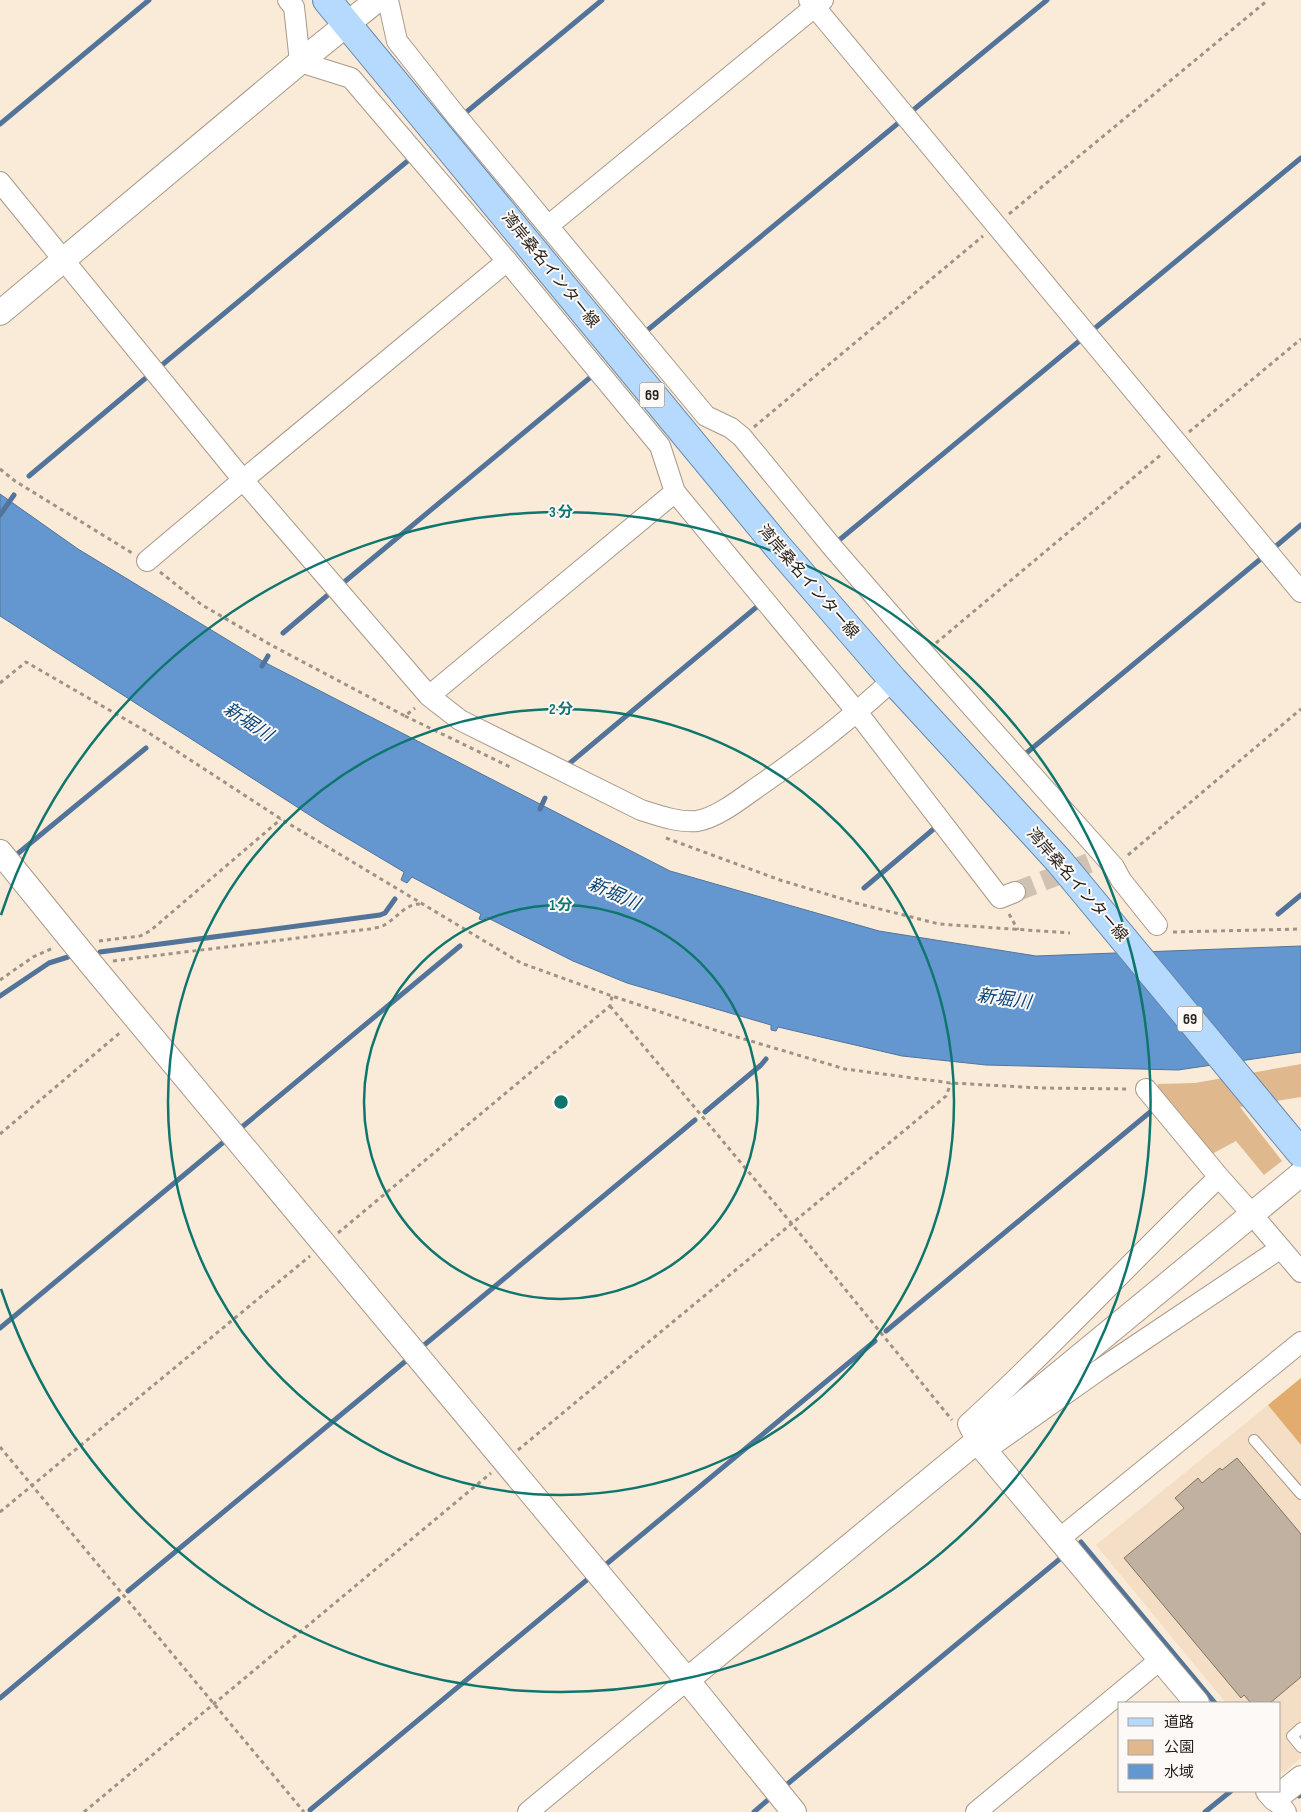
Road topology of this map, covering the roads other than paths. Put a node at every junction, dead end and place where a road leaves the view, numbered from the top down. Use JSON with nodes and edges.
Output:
{"nodes":[{"id":1,"x":288,"y":0,"type":"edge"},
{"id":2,"x":327,"y":0,"type":"edge"},
{"id":3,"x":376,"y":0,"type":"edge"},
{"id":4,"x":388,"y":0,"type":"edge"},
{"id":5,"x":816,"y":2,"type":"edge"},
{"id":6,"x":348,"y":24,"type":"junction"},
{"id":7,"x":300,"y":62,"type":"junction"},
{"id":8,"x":0,"y":182,"type":"edge"},
{"id":9,"x":548,"y":226,"type":"junction"},
{"id":10,"x":64,"y":260,"type":"junction"},
{"id":11,"x":507,"y":261,"type":"junction"},
{"id":12,"x":0,"y":313,"type":"edge"},
{"id":13,"x":243,"y":480,"type":"junction"},
{"id":14,"x":674,"y":492,"type":"junction"},
{"id":15,"x":147,"y":562,"type":"road end"},
{"id":16,"x":1301,"y":592,"type":"edge"},
{"id":17,"x":893,"y":680,"type":"junction"},
{"id":18,"x":429,"y":696,"type":"junction"},
{"id":19,"x":858,"y":712,"type":"junction"},
{"id":20,"x":0,"y":852,"type":"edge"},
{"id":21,"x":1015,"y":892,"type":"tunnel mouth"},
{"id":22,"x":1157,"y":925,"type":"road end"},
{"id":23,"x":1146,"y":1089,"type":"road end"},
{"id":24,"x":1301,"y":1153,"type":"edge"},
{"id":25,"x":1301,"y":1174,"type":"edge"},
{"id":26,"x":1219,"y":1177,"type":"junction"},
{"id":27,"x":1244,"y":1205,"type":"dead end"},
{"id":28,"x":1261,"y":1225,"type":"dead end"},
{"id":29,"x":1281,"y":1248,"type":"junction"},
{"id":30,"x":1301,"y":1272,"type":"edge"},
{"id":31,"x":1301,"y":1342,"type":"edge"},
{"id":32,"x":976,"y":1440,"type":"junction"},
{"id":33,"x":1254,"y":1440,"type":"dead end"},
{"id":34,"x":1301,"y":1494,"type":"edge"},
{"id":35,"x":1059,"y":1539,"type":"junction"},
{"id":36,"x":1161,"y":1659,"type":"junction"},
{"id":37,"x":687,"y":1680,"type":"junction"},
{"id":38,"x":1196,"y":1702,"type":"edge"},
{"id":39,"x":1301,"y":1728,"type":"edge"},
{"id":40,"x":1301,"y":1746,"type":"edge"},
{"id":41,"x":1301,"y":1778,"type":"edge"},
{"id":42,"x":1277,"y":1801,"type":"edge"},
{"id":43,"x":528,"y":1812,"type":"edge"},
{"id":44,"x":794,"y":1812,"type":"edge"},
{"id":45,"x":976,"y":1812,"type":"edge"}],
"edges":[{"from":1,"to":7,"type":"street"},
{"from":2,"to":6,"type":"main road","name":"湾岸桑名インター線","number":"69"},
{"from":3,"to":6,"type":"street"},
{"from":4,"to":9,"type":"street"},
{"from":5,"to":9,"type":"street"},
{"from":5,"to":16,"type":"street"},
{"from":6,"to":7,"type":"street"},
{"from":6,"to":17,"type":"main road","name":"湾岸桑名インター線","number":"69"},
{"from":7,"to":10,"type":"street"},
{"from":7,"to":11,"type":"street"},
{"from":8,"to":10,"type":"street"},
{"from":9,"to":22,"type":"street"},
{"from":10,"to":12,"type":"street"},
{"from":10,"to":13,"type":"street"},
{"from":11,"to":13,"type":"street"},
{"from":11,"to":14,"type":"street"},
{"from":13,"to":15,"type":"street"},
{"from":13,"to":18,"type":"street"},
{"from":14,"to":18,"type":"street"},
{"from":14,"to":19,"type":"street"},
{"from":17,"to":19,"type":"street"},
{"from":17,"to":24,"type":"main road","name":"湾岸桑名インター線","number":"69"},
{"from":18,"to":19,"type":"street"},
{"from":19,"to":21,"type":"street"},
{"from":20,"to":37,"type":"street"},
{"from":23,"to":26,"type":"street"},
{"from":25,"to":32,"type":"street"},
{"from":26,"to":27,"type":"street"},
{"from":26,"to":32,"type":"street"},
{"from":28,"to":29,"type":"street"},
{"from":29,"to":30,"type":"street"},
{"from":29,"to":32,"type":"street"},
{"from":31,"to":35,"type":"street"},
{"from":32,"to":35,"type":"street"},
{"from":32,"to":37,"type":"street"},
{"from":33,"to":34,"type":"lane"},
{"from":35,"to":36,"type":"street"},
{"from":36,"to":38,"type":"street"},
{"from":36,"to":45,"type":"street"},
{"from":37,"to":43,"type":"street"},
{"from":37,"to":44,"type":"street"},
{"from":39,"to":40,"type":"lane"},
{"from":41,"to":42,"type":"street"}]}
